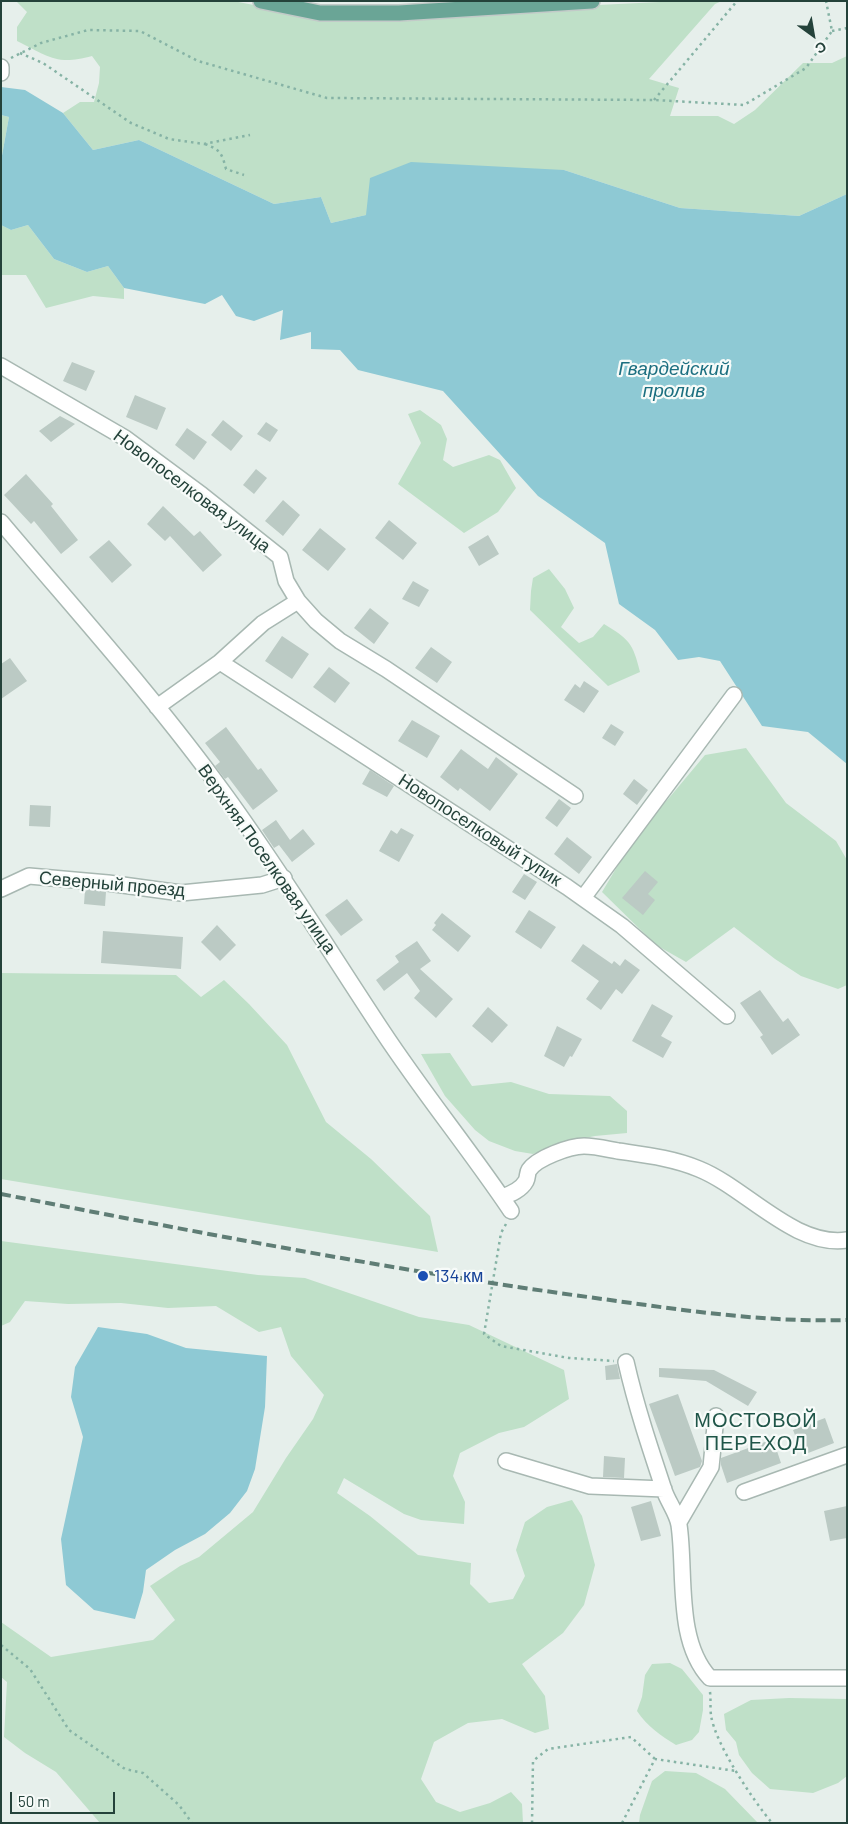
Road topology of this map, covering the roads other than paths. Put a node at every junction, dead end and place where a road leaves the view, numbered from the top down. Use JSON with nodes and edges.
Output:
{"nodes":[{"id":1,"x":261,"y":1,"type":"edge"},
{"id":2,"x":592,"y":1,"type":"edge"},
{"id":3,"x":1,"y":366,"type":"edge"},
{"id":4,"x":1,"y":522,"type":"edge"},
{"id":5,"x":298,"y":600,"type":"junction"},
{"id":6,"x":220,"y":662,"type":"junction"},
{"id":7,"x":734,"y":695,"type":"dead end"},
{"id":8,"x":157,"y":707,"type":"junction"},
{"id":9,"x":575,"y":796,"type":"dead end"},
{"id":10,"x":284,"y":878,"type":"junction"},
{"id":11,"x":1,"y":889,"type":"edge"},
{"id":12,"x":583,"y":898,"type":"junction"},
{"id":13,"x":728,"y":1016,"type":"dead end"},
{"id":14,"x":502,"y":1197,"type":"junction"},
{"id":15,"x":511,"y":1211,"type":"road end"},
{"id":16,"x":847,"y":1240,"type":"edge"},
{"id":17,"x":626,"y":1362,"type":"road end"},
{"id":18,"x":716,"y":1416,"type":"dead end"},
{"id":19,"x":847,"y":1456,"type":"edge"},
{"id":20,"x":506,"y":1461,"type":"dead end"},
{"id":21,"x":664,"y":1489,"type":"junction"},
{"id":22,"x":744,"y":1492,"type":"dead end"},
{"id":23,"x":678,"y":1522,"type":"junction"},
{"id":24,"x":847,"y":1678,"type":"edge"}],
"edges":[{"from":1,"to":2,"type":"main road"},
{"from":3,"to":5,"type":"street","name":"Новопоселковая улица"},
{"from":4,"to":8,"type":"street","name":"Верхняя Поселковая улица"},
{"from":5,"to":6,"type":"street"},
{"from":5,"to":9,"type":"street","name":"Новопоселковая улица"},
{"from":6,"to":8,"type":"street"},
{"from":6,"to":12,"type":"street","name":"Новопоселковый тупик"},
{"from":7,"to":12,"type":"street"},
{"from":8,"to":10,"type":"street","name":"Верхняя Поселковая улица"},
{"from":10,"to":11,"type":"street","name":"Северный проезд"},
{"from":10,"to":14,"type":"street","name":"Верхняя Поселковая улица"},
{"from":12,"to":13,"type":"street","name":"Новопоселковый тупик"},
{"from":14,"to":15,"type":"street","name":"Верхняя Поселковая улица"},
{"from":14,"to":16,"type":"street"},
{"from":17,"to":21,"type":"street"},
{"from":18,"to":23,"type":"street"},
{"from":19,"to":22,"type":"street"},
{"from":20,"to":21,"type":"street"},
{"from":21,"to":23,"type":"street"},
{"from":23,"to":24,"type":"street"}]}
